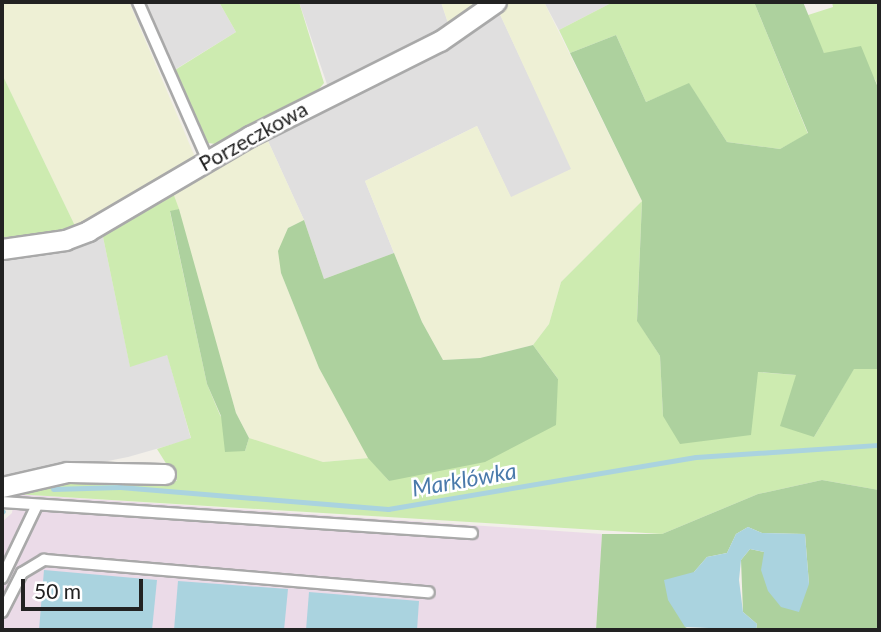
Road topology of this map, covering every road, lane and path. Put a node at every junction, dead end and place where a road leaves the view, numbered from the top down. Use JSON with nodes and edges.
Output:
{"nodes":[{"id":1,"x":138,"y":2,"type":"edge"},
{"id":2,"x":496,"y":2,"type":"edge"},
{"id":3,"x":208,"y":161,"type":"junction"},
{"id":4,"x":2,"y":249,"type":"edge"},
{"id":5,"x":165,"y":474,"type":"dead end"},
{"id":6,"x":2,"y":487,"type":"edge"},
{"id":7,"x":2,"y":502,"type":"edge"},
{"id":8,"x":36,"y":507,"type":"junction"},
{"id":9,"x":472,"y":533,"type":"dead end"},
{"id":10,"x":2,"y":578,"type":"edge"},
{"id":11,"x":429,"y":592,"type":"dead end"},
{"id":12,"x":2,"y":612,"type":"edge"}],
"edges":[{"from":1,"to":3,"type":"lane"},
{"from":2,"to":3,"type":"street","name":"Porzeczkowa"},
{"from":3,"to":4,"type":"street","name":"Porzeczkowa"},
{"from":5,"to":6,"type":"street"},
{"from":7,"to":8,"type":"lane"},
{"from":8,"to":9,"type":"lane"},
{"from":8,"to":10,"type":"lane"},
{"from":11,"to":12,"type":"lane"}]}
